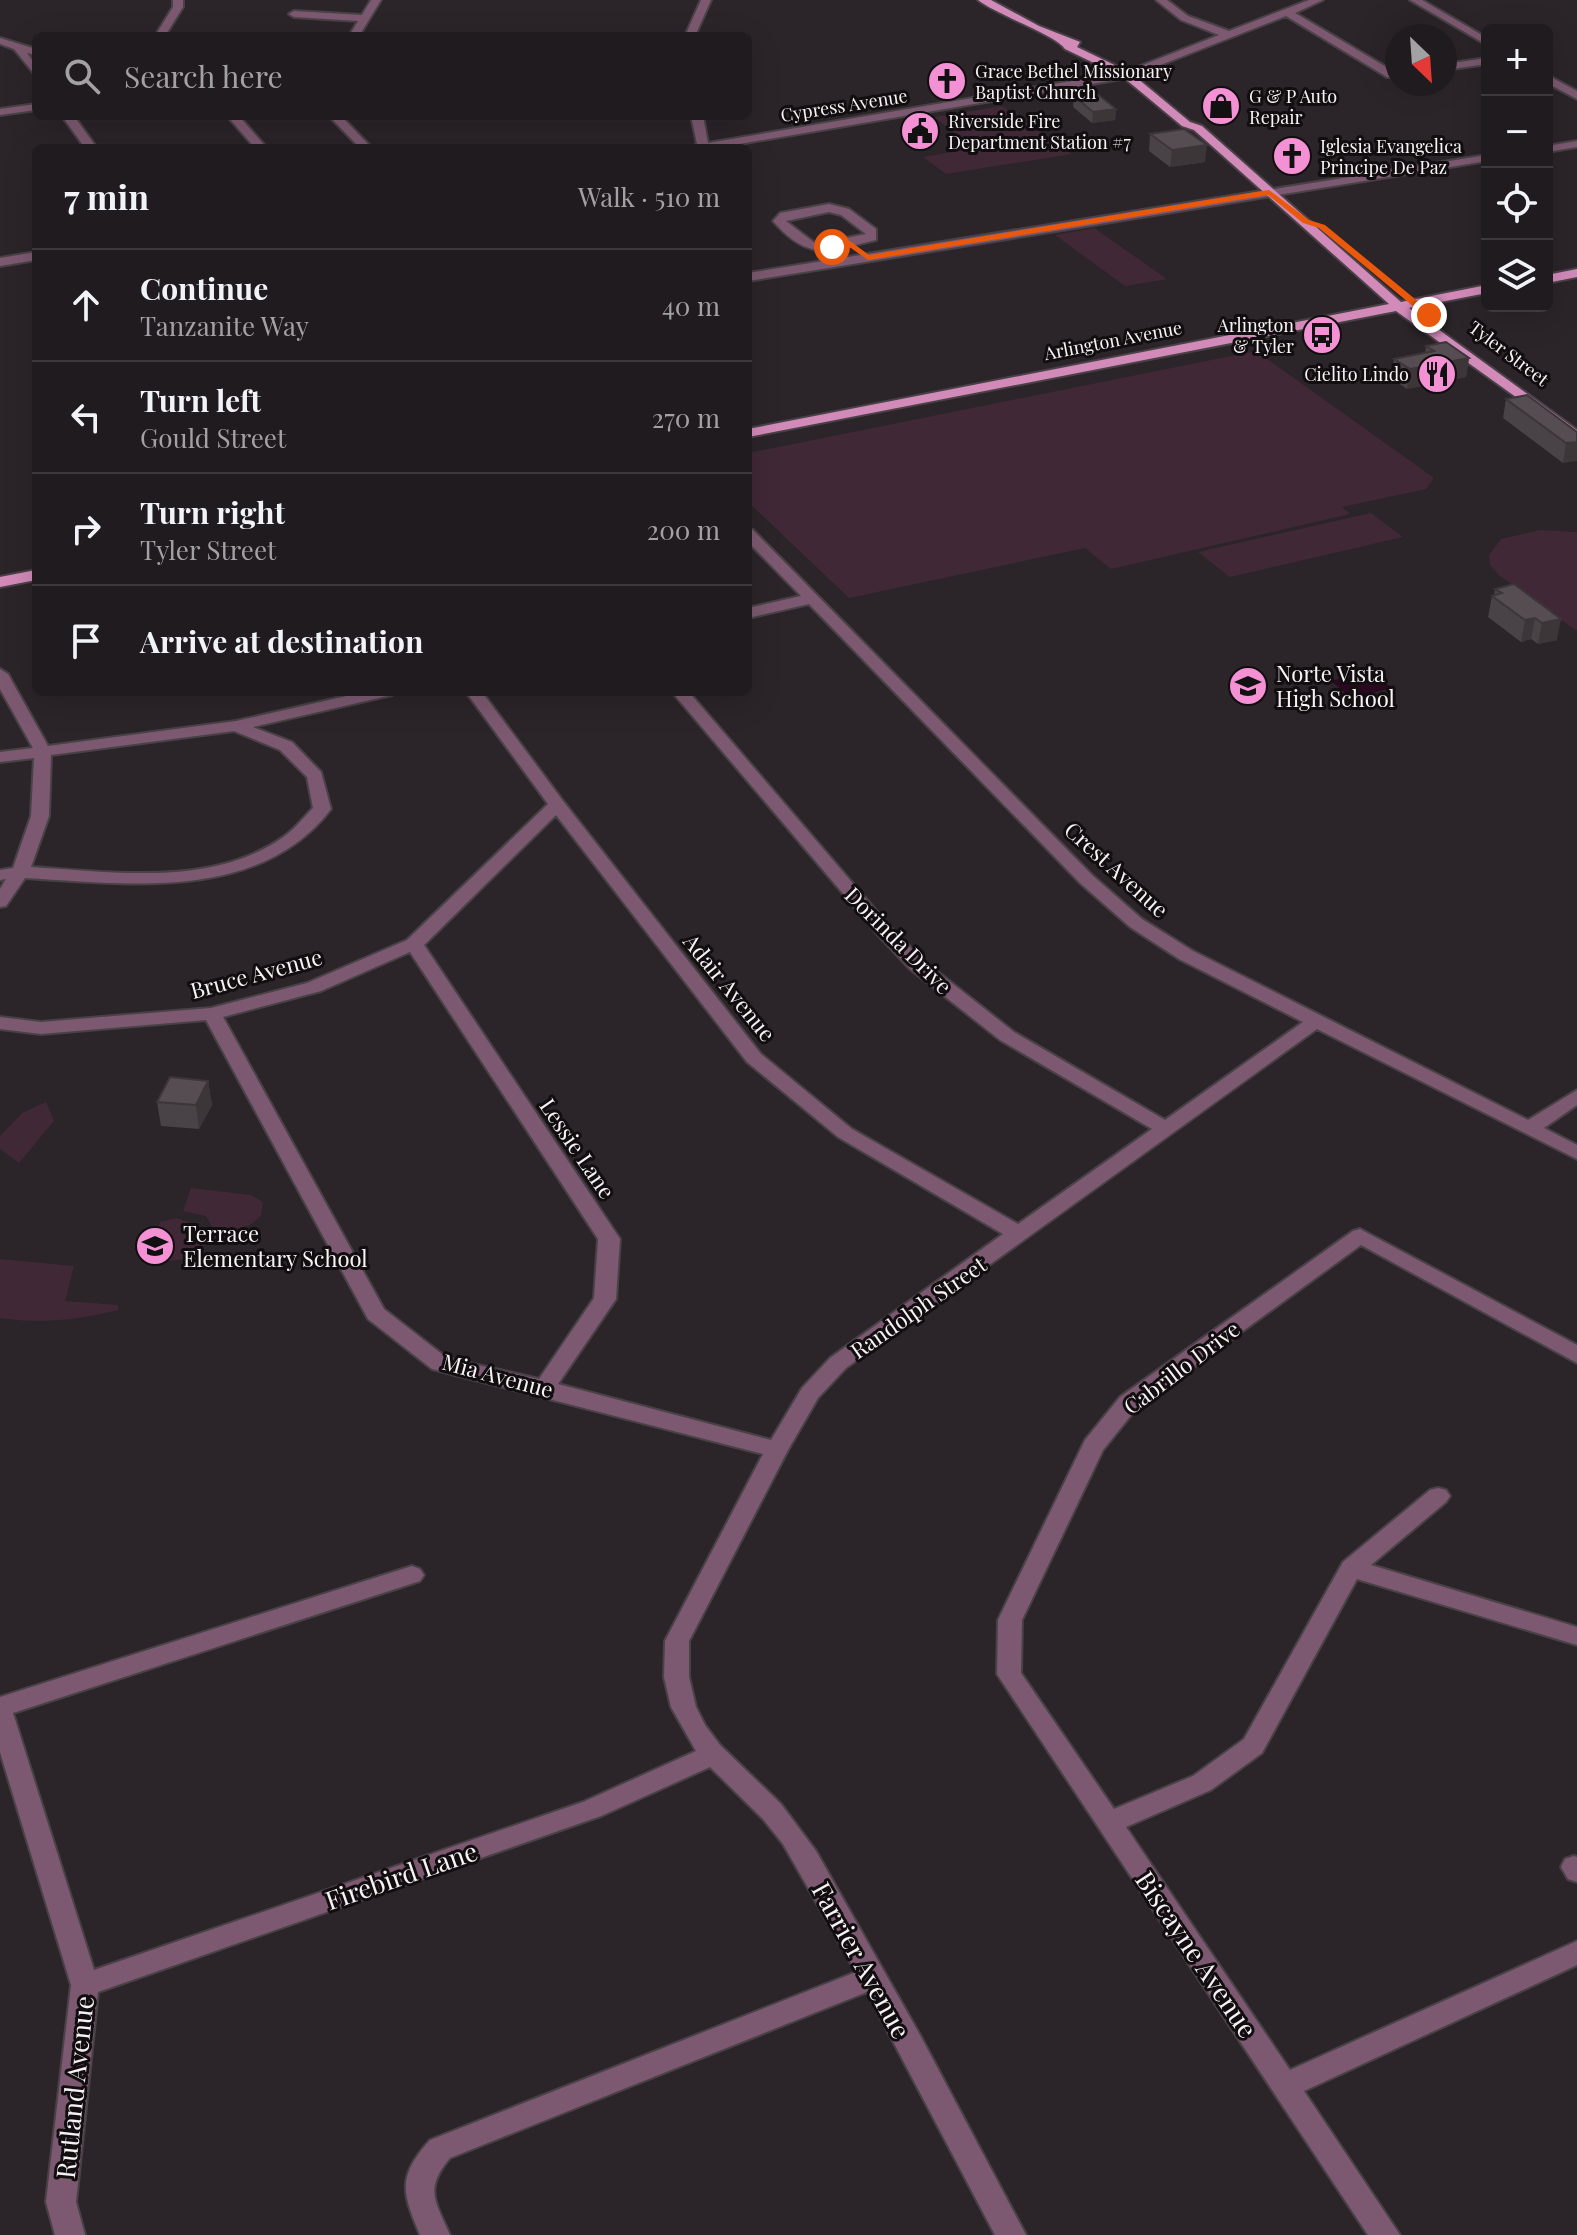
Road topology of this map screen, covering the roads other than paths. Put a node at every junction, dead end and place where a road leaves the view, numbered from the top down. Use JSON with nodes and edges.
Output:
{"nodes":[{"id":1,"x":178,"y":0,"type":"edge"},
{"id":2,"x":376,"y":0,"type":"edge"},
{"id":3,"x":706,"y":0,"type":"edge"},
{"id":4,"x":983,"y":0,"type":"edge"},
{"id":5,"x":1161,"y":0,"type":"edge"},
{"id":6,"x":1318,"y":0,"type":"edge"},
{"id":7,"x":1415,"y":0,"type":"edge"},
{"id":8,"x":1288,"y":13,"type":"junction"},
{"id":9,"x":294,"y":14,"type":"dead end"},
{"id":10,"x":366,"y":18,"type":"junction"},
{"id":11,"x":162,"y":32,"type":"edge"},
{"id":12,"x":357,"y":32,"type":"edge"},
{"id":13,"x":692,"y":32,"type":"edge"},
{"id":14,"x":1232,"y":36,"type":"junction"},
{"id":15,"x":1481,"y":38,"type":"edge"},
{"id":16,"x":0,"y":41,"type":"edge"},
{"id":17,"x":19,"y":49,"type":"junction"},
{"id":18,"x":32,"y":51,"type":"edge"},
{"id":19,"x":1481,"y":62,"type":"edge"},
{"id":20,"x":1457,"y":65,"type":"edge"},
{"id":21,"x":32,"y":67,"type":"edge"},
{"id":22,"x":1385,"y":71,"type":"edge"},
{"id":23,"x":1131,"y":74,"type":"junction"},
{"id":24,"x":1553,"y":82,"type":"edge"},
{"id":25,"x":1577,"y":96,"type":"edge"},
{"id":26,"x":32,"y":108,"type":"edge"},
{"id":27,"x":0,"y":112,"type":"edge"},
{"id":28,"x":71,"y":120,"type":"edge"},
{"id":29,"x":236,"y":120,"type":"edge"},
{"id":30,"x":339,"y":120,"type":"edge"},
{"id":31,"x":697,"y":120,"type":"edge"},
{"id":32,"x":88,"y":144,"type":"edge"},
{"id":33,"x":258,"y":144,"type":"edge"},
{"id":34,"x":362,"y":144,"type":"edge"},
{"id":35,"x":699,"y":144,"type":"edge"},
{"id":36,"x":717,"y":144,"type":"edge"},
{"id":37,"x":1577,"y":144,"type":"edge"},
{"id":38,"x":1553,"y":148,"type":"edge"},
{"id":39,"x":1481,"y":159,"type":"edge"},
{"id":40,"x":1269,"y":193,"type":"junction"},
{"id":41,"x":1306,"y":222,"type":"junction"},
{"id":42,"x":846,"y":244,"type":"junction"},
{"id":43,"x":32,"y":257,"type":"edge"},
{"id":44,"x":863,"y":259,"type":"junction"},
{"id":45,"x":0,"y":262,"type":"edge"},
{"id":46,"x":1577,"y":273,"type":"edge"},
{"id":47,"x":752,"y":276,"type":"edge"},
{"id":48,"x":1553,"y":278,"type":"edge"},
{"id":49,"x":1481,"y":290,"type":"edge"},
{"id":50,"x":1412,"y":302,"type":"junction"},
{"id":51,"x":1397,"y":305,"type":"junction"},
{"id":52,"x":1577,"y":426,"type":"edge"},
{"id":53,"x":752,"y":432,"type":"edge"},
{"id":54,"x":1577,"y":437,"type":"edge"},
{"id":55,"x":752,"y":537,"type":"edge"},
{"id":56,"x":32,"y":576,"type":"edge"},
{"id":57,"x":0,"y":582,"type":"edge"},
{"id":58,"x":811,"y":599,"type":"junction"},
{"id":59,"x":752,"y":612,"type":"edge"},
{"id":60,"x":0,"y":674,"type":"edge"},
{"id":61,"x":368,"y":696,"type":"edge"},
{"id":62,"x":477,"y":696,"type":"edge"},
{"id":63,"x":683,"y":696,"type":"edge"},
{"id":64,"x":236,"y":726,"type":"junction"},
{"id":65,"x":43,"y":751,"type":"junction"},
{"id":66,"x":0,"y":757,"type":"edge"},
{"id":67,"x":557,"y":805,"type":"junction"},
{"id":68,"x":20,"y":872,"type":"junction"},
{"id":69,"x":0,"y":875,"type":"edge"},
{"id":70,"x":0,"y":902,"type":"edge"},
{"id":71,"x":414,"y":944,"type":"junction"},
{"id":72,"x":212,"y":1014,"type":"junction"},
{"id":73,"x":1315,"y":1022,"type":"junction"},
{"id":74,"x":0,"y":1023,"type":"edge"},
{"id":75,"x":1577,"y":1096,"type":"edge"},
{"id":76,"x":1529,"y":1129,"type":"junction"},
{"id":77,"x":1168,"y":1130,"type":"junction"},
{"id":78,"x":1577,"y":1153,"type":"edge"},
{"id":79,"x":1020,"y":1235,"type":"junction"},
{"id":80,"x":1577,"y":1355,"type":"edge"},
{"id":81,"x":544,"y":1388,"type":"junction"},
{"id":82,"x":777,"y":1450,"type":"junction"},
{"id":83,"x":1438,"y":1496,"type":"dead end"},
{"id":84,"x":1351,"y":1568,"type":"junction"},
{"id":85,"x":412,"y":1575,"type":"dead end"},
{"id":86,"x":1577,"y":1636,"type":"edge"},
{"id":87,"x":1009,"y":1674,"type":"joint"},
{"id":88,"x":684,"y":1707,"type":"joint"},
{"id":89,"x":0,"y":1709,"type":"edge"},
{"id":90,"x":713,"y":1755,"type":"junction"},
{"id":91,"x":1110,"y":1822,"type":"junction"},
{"id":92,"x":1577,"y":1952,"type":"edge"},
{"id":93,"x":874,"y":1977,"type":"junction"},
{"id":94,"x":85,"y":1985,"type":"junction"},
{"id":95,"x":1285,"y":2086,"type":"junction"},
{"id":96,"x":70,"y":2235,"type":"edge"},
{"id":97,"x":435,"y":2235,"type":"edge"},
{"id":98,"x":1011,"y":2235,"type":"edge"},
{"id":99,"x":1385,"y":2235,"type":"edge"}],
"edges":[{"from":1,"to":11,"type":"street"},
{"from":2,"to":10,"type":"street"},
{"from":3,"to":13,"type":"street"},
{"from":4,"to":23,"type":"main road","name":"Tyler Street"},
{"from":5,"to":14,"type":"street"},
{"from":6,"to":8,"type":"street","name":"Cypress Avenue"},
{"from":7,"to":15,"type":"street"},
{"from":8,"to":14,"type":"street","name":"Cypress Avenue"},
{"from":8,"to":22,"type":"street"},
{"from":9,"to":10,"type":"street"},
{"from":10,"to":12,"type":"street"},
{"from":14,"to":23,"type":"street","name":"Cypress Avenue"},
{"from":16,"to":17,"type":"street"},
{"from":17,"to":18,"type":"street"},
{"from":17,"to":21,"type":"street"},
{"from":19,"to":20,"type":"street"},
{"from":23,"to":36,"type":"street","name":"Cypress Avenue"},
{"from":23,"to":40,"type":"main road","name":"Tyler Street"},
{"from":24,"to":25,"type":"street"},
{"from":26,"to":27,"type":"street"},
{"from":28,"to":32,"type":"street"},
{"from":29,"to":33,"type":"street"},
{"from":30,"to":34,"type":"street"},
{"from":31,"to":35,"type":"street"},
{"from":37,"to":38,"type":"street"},
{"from":39,"to":40,"type":"street"},
{"from":40,"to":41,"type":"main road","name":"Tyler Street"},
{"from":40,"to":44,"type":"street"},
{"from":41,"to":50,"type":"main road","name":"Tyler Street"},
{"from":41,"to":51,"type":"main road","name":"Tyler Street"},
{"from":42,"to":42,"type":"street"},
{"from":42,"to":44,"type":"street"},
{"from":43,"to":45,"type":"street"},
{"from":44,"to":47,"type":"street"},
{"from":46,"to":48,"type":"main road"},
{"from":49,"to":50,"type":"main road","name":"Arlington Avenue"},
{"from":50,"to":51,"type":"main road","name":"Arlington Avenue"},
{"from":50,"to":52,"type":"main road","name":"Tyler Street"},
{"from":51,"to":53,"type":"main road","name":"Arlington Avenue"},
{"from":51,"to":54,"type":"main road","name":"Tyler Street"},
{"from":55,"to":58,"type":"street","name":"Crest Avenue"},
{"from":56,"to":57,"type":"main road"},
{"from":58,"to":59,"type":"street"},
{"from":58,"to":73,"type":"street","name":"Crest Avenue"},
{"from":60,"to":65,"type":"street"},
{"from":61,"to":64,"type":"street"},
{"from":62,"to":67,"type":"street","name":"Adair Avenue"},
{"from":63,"to":77,"type":"street","name":"Dorinda Drive"},
{"from":64,"to":65,"type":"street"},
{"from":64,"to":68,"type":"street"},
{"from":65,"to":66,"type":"street"},
{"from":65,"to":68,"type":"street"},
{"from":67,"to":71,"type":"street","name":"Bruce Avenue"},
{"from":67,"to":79,"type":"street","name":"Adair Avenue"},
{"from":68,"to":69,"type":"street"},
{"from":68,"to":70,"type":"street"},
{"from":71,"to":72,"type":"street","name":"Bruce Avenue"},
{"from":71,"to":81,"type":"street","name":"Lessie Lane"},
{"from":72,"to":74,"type":"street","name":"Bruce Avenue"},
{"from":72,"to":81,"type":"street","name":"Mia Avenue"},
{"from":73,"to":76,"type":"street","name":"Crest Avenue"},
{"from":73,"to":77,"type":"street","name":"Randolph Street"},
{"from":75,"to":76,"type":"street"},
{"from":76,"to":78,"type":"street","name":"Crest Avenue"},
{"from":77,"to":79,"type":"street","name":"Randolph Street"},
{"from":79,"to":82,"type":"street","name":"Randolph Street"},
{"from":80,"to":87,"type":"street","name":"Cabrillo Drive"},
{"from":81,"to":82,"type":"street","name":"Mia Avenue"},
{"from":82,"to":88,"type":"street","name":"Randolph Street"},
{"from":83,"to":84,"type":"street"},
{"from":84,"to":86,"type":"street"},
{"from":84,"to":91,"type":"street"},
{"from":85,"to":89,"type":"street"},
{"from":87,"to":91,"type":"street","name":"Biscayne Avenue"},
{"from":88,"to":90,"type":"street","name":"Farrier Avenue"},
{"from":89,"to":94,"type":"street","name":"Rutland Avenue"},
{"from":90,"to":93,"type":"street","name":"Farrier Avenue"},
{"from":90,"to":94,"type":"street","name":"Firebird Lane"},
{"from":91,"to":95,"type":"street","name":"Biscayne Avenue"},
{"from":92,"to":95,"type":"street"},
{"from":93,"to":97,"type":"street"},
{"from":93,"to":98,"type":"street","name":"Farrier Avenue"},
{"from":94,"to":96,"type":"street","name":"Rutland Avenue"},
{"from":95,"to":99,"type":"street","name":"Biscayne Avenue"}]}
